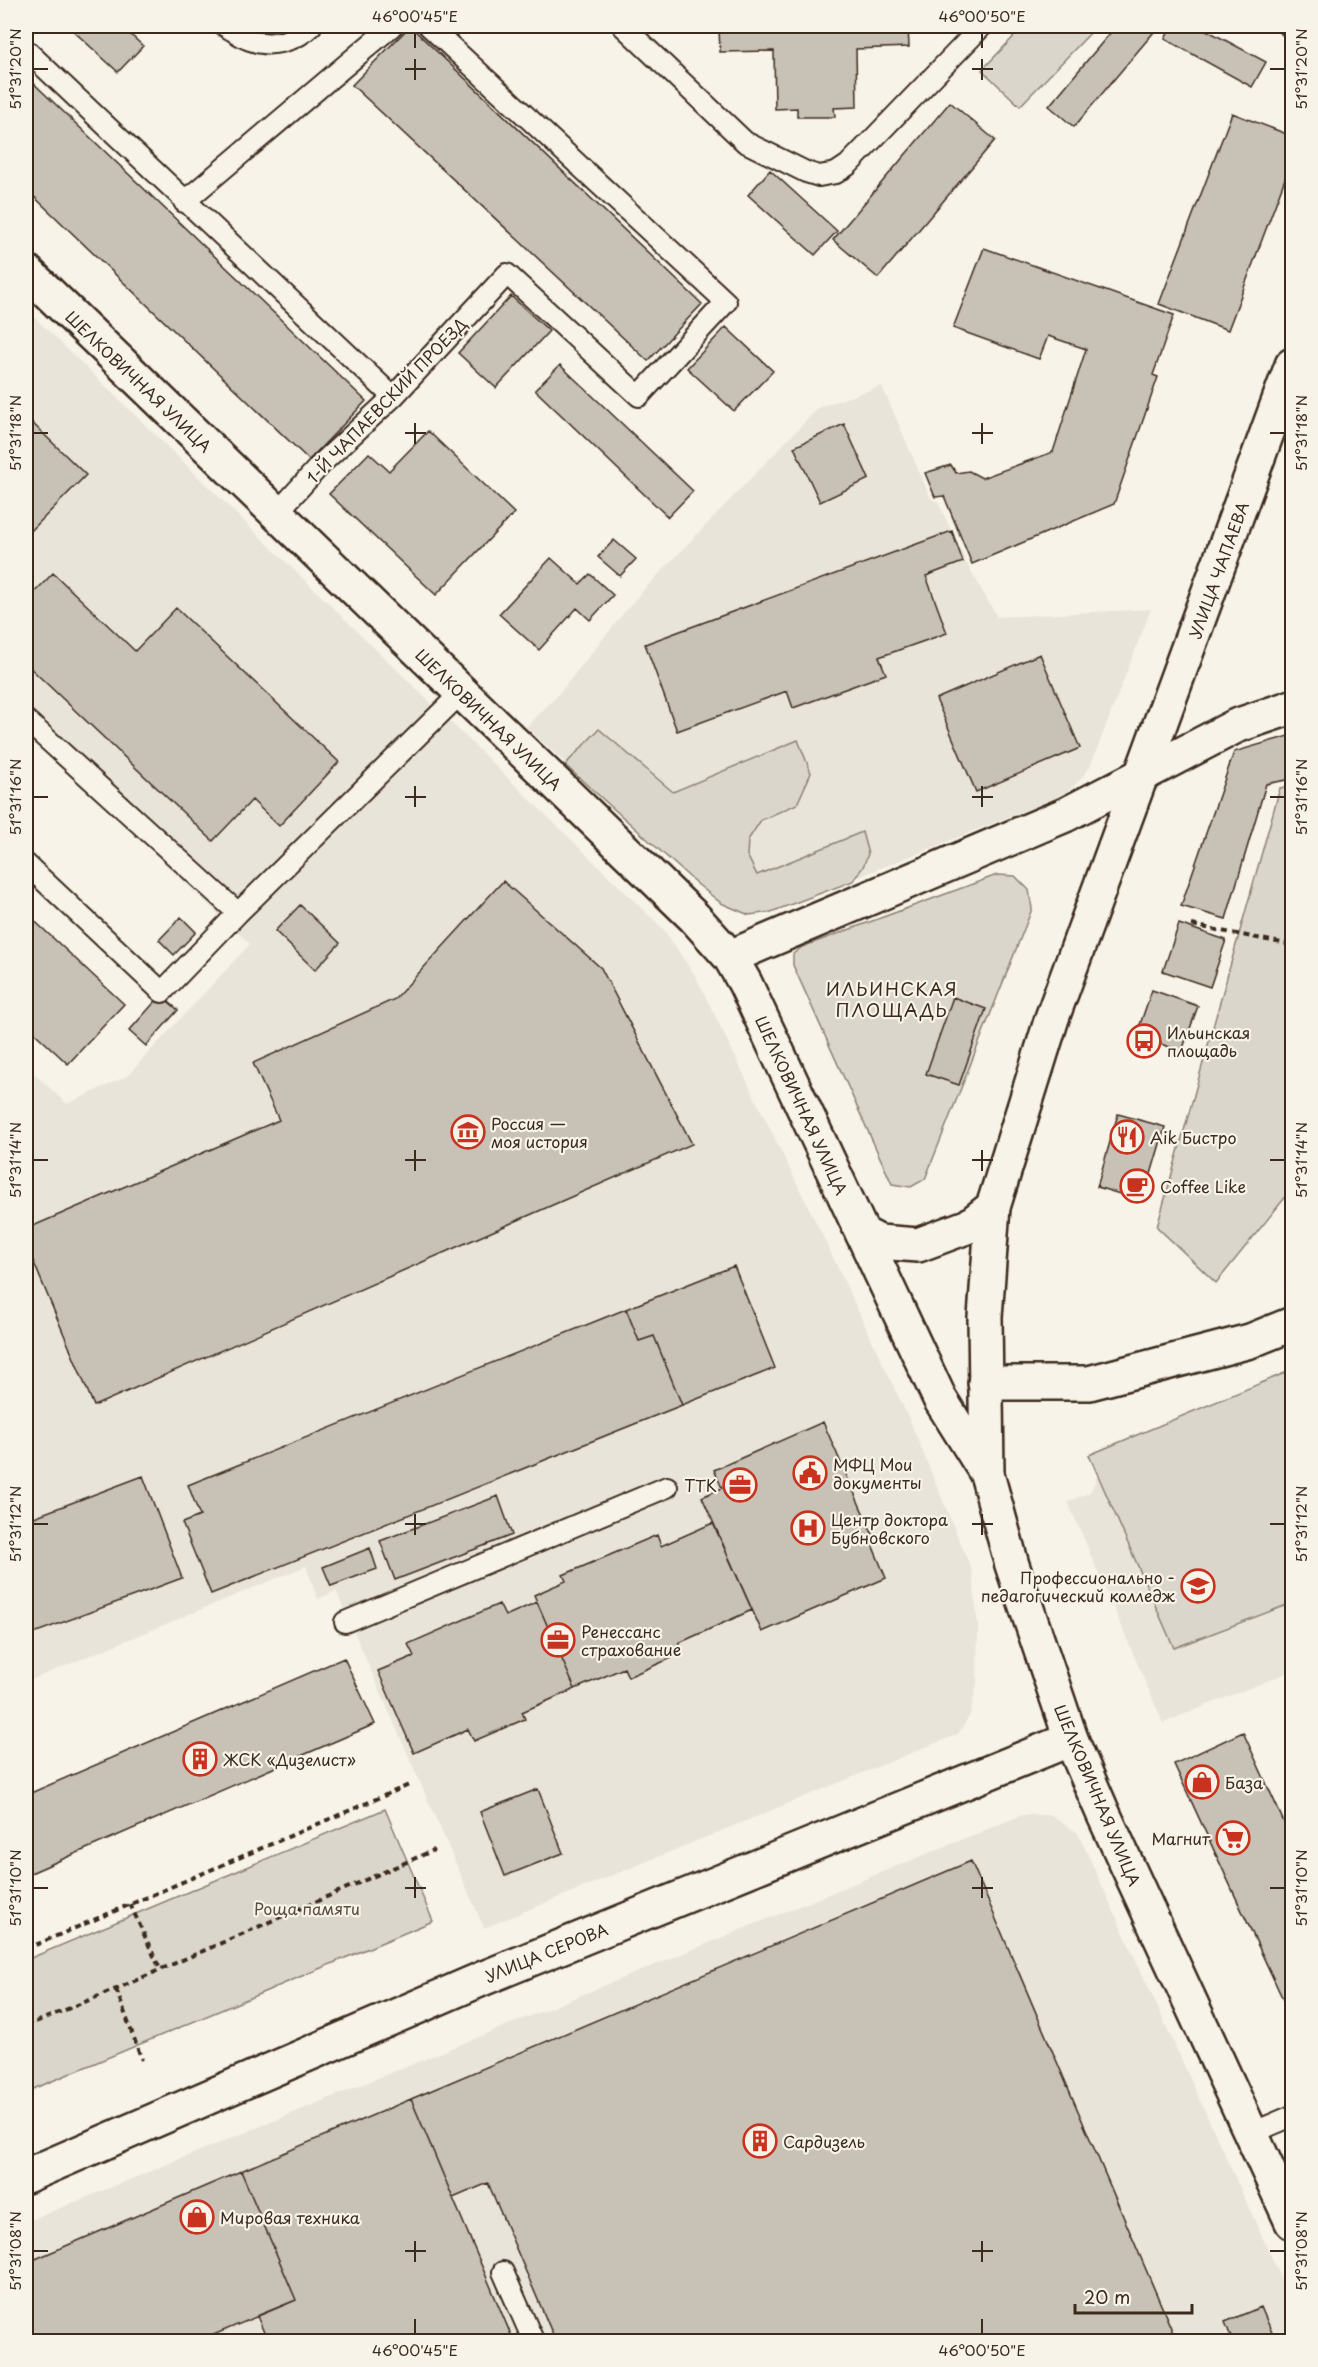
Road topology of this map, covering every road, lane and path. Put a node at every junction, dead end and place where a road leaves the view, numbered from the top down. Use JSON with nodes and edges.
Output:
{"nodes":[{"id":1,"x":225,"y":26,"type":"edge"},
{"id":2,"x":311,"y":26,"type":"edge"},
{"id":3,"x":392,"y":26,"type":"edge"},
{"id":4,"x":429,"y":26,"type":"edge"},
{"id":5,"x":623,"y":26,"type":"edge"},
{"id":6,"x":982,"y":26,"type":"edge"},
{"id":7,"x":26,"y":50,"type":"edge"},
{"id":8,"x":184,"y":202,"type":"junction"},
{"id":9,"x":26,"y":271,"type":"edge"},
{"id":10,"x":1293,"y":365,"type":"edge"},
{"id":11,"x":393,"y":397,"type":"junction"},
{"id":12,"x":276,"y":514,"type":"junction"},
{"id":13,"x":461,"y":693,"type":"junction"},
{"id":14,"x":1293,"y":707,"type":"edge"},
{"id":15,"x":26,"y":720,"type":"edge"},
{"id":16,"x":1143,"y":775,"type":"junction"},
{"id":17,"x":26,"y":864,"type":"edge"},
{"id":18,"x":238,"y":913,"type":"junction"},
{"id":19,"x":1192,"y":925,"type":"dead end"},
{"id":20,"x":1293,"y":945,"type":"edge"},
{"id":21,"x":730,"y":957,"type":"junction"},
{"id":22,"x":993,"y":1207,"type":"junction"},
{"id":23,"x":862,"y":1233,"type":"junction"},
{"id":24,"x":1293,"y":1324,"type":"edge"},
{"id":25,"x":985,"y":1383,"type":"junction"},
{"id":26,"x":987,"y":1474,"type":"junction"},
{"id":27,"x":667,"y":1487,"type":"dead end"},
{"id":28,"x":345,"y":1622,"type":"dead end"},
{"id":29,"x":1071,"y":1739,"type":"junction"},
{"id":30,"x":409,"y":1785,"type":"dead end"},
{"id":31,"x":434,"y":1850,"type":"dead end"},
{"id":32,"x":130,"y":1904,"type":"junction"},
{"id":33,"x":26,"y":1948,"type":"edge"},
{"id":34,"x":160,"y":1969,"type":"junction"},
{"id":35,"x":116,"y":1989,"type":"junction"},
{"id":36,"x":26,"y":2026,"type":"edge"},
{"id":37,"x":142,"y":2060,"type":"dead end"},
{"id":38,"x":1293,"y":2116,"type":"edge"},
{"id":39,"x":1252,"y":2133,"type":"junction"},
{"id":40,"x":26,"y":2176,"type":"edge"},
{"id":41,"x":1293,"y":2222,"type":"edge"},
{"id":42,"x":503,"y":2272,"type":"dead end"},
{"id":43,"x":534,"y":2342,"type":"edge"}],
"edges":[{"from":1,"to":2,"type":"lane"},
{"from":3,"to":8,"type":"lane"},
{"from":4,"to":11,"type":"lane","name":"1-Й ЧАПАЕВСКИЙ ПРОЕЗД"},
{"from":5,"to":6,"type":"lane"},
{"from":7,"to":8,"type":"lane"},
{"from":8,"to":11,"type":"lane"},
{"from":9,"to":12,"type":"street","name":"ШЕЛКОВИЧНАЯ УЛИЦА"},
{"from":10,"to":16,"type":"street","name":"УЛИЦА ЧАПАЕВА"},
{"from":11,"to":12,"type":"lane","name":"1-Й ЧАПАЕВСКИЙ ПРОЕЗД"},
{"from":12,"to":13,"type":"street","name":"ШЕЛКОВИЧНАЯ УЛИЦА"},
{"from":13,"to":18,"type":"lane"},
{"from":13,"to":21,"type":"street","name":"ШЕЛКОВИЧНАЯ УЛИЦА"},
{"from":14,"to":16,"type":"street"},
{"from":15,"to":18,"type":"lane"},
{"from":16,"to":21,"type":"street"},
{"from":16,"to":22,"type":"street"},
{"from":17,"to":18,"type":"lane"},
{"from":19,"to":20,"type":"path"},
{"from":21,"to":23,"type":"street","name":"ШЕЛКОВИЧНАЯ УЛИЦА"},
{"from":22,"to":23,"type":"street"},
{"from":22,"to":25,"type":"street"},
{"from":23,"to":26,"type":"street","name":"ШЕЛКОВИЧНАЯ УЛИЦА"},
{"from":24,"to":25,"type":"street"},
{"from":25,"to":26,"type":"street"},
{"from":26,"to":29,"type":"street","name":"ШЕЛКОВИЧНАЯ УЛИЦА"},
{"from":27,"to":28,"type":"lane"},
{"from":29,"to":39,"type":"street","name":"ШЕЛКОВИЧНАЯ УЛИЦА"},
{"from":29,"to":40,"type":"street","name":"УЛИЦА СЕРОВА"},
{"from":30,"to":32,"type":"path"},
{"from":31,"to":34,"type":"path"},
{"from":32,"to":33,"type":"path"},
{"from":32,"to":34,"type":"path"},
{"from":34,"to":35,"type":"path"},
{"from":35,"to":36,"type":"path"},
{"from":35,"to":37,"type":"path"},
{"from":38,"to":39,"type":"lane"},
{"from":39,"to":41,"type":"street","name":"ШЕЛКОВИЧНАЯ УЛИЦА"},
{"from":42,"to":43,"type":"lane"}]}
